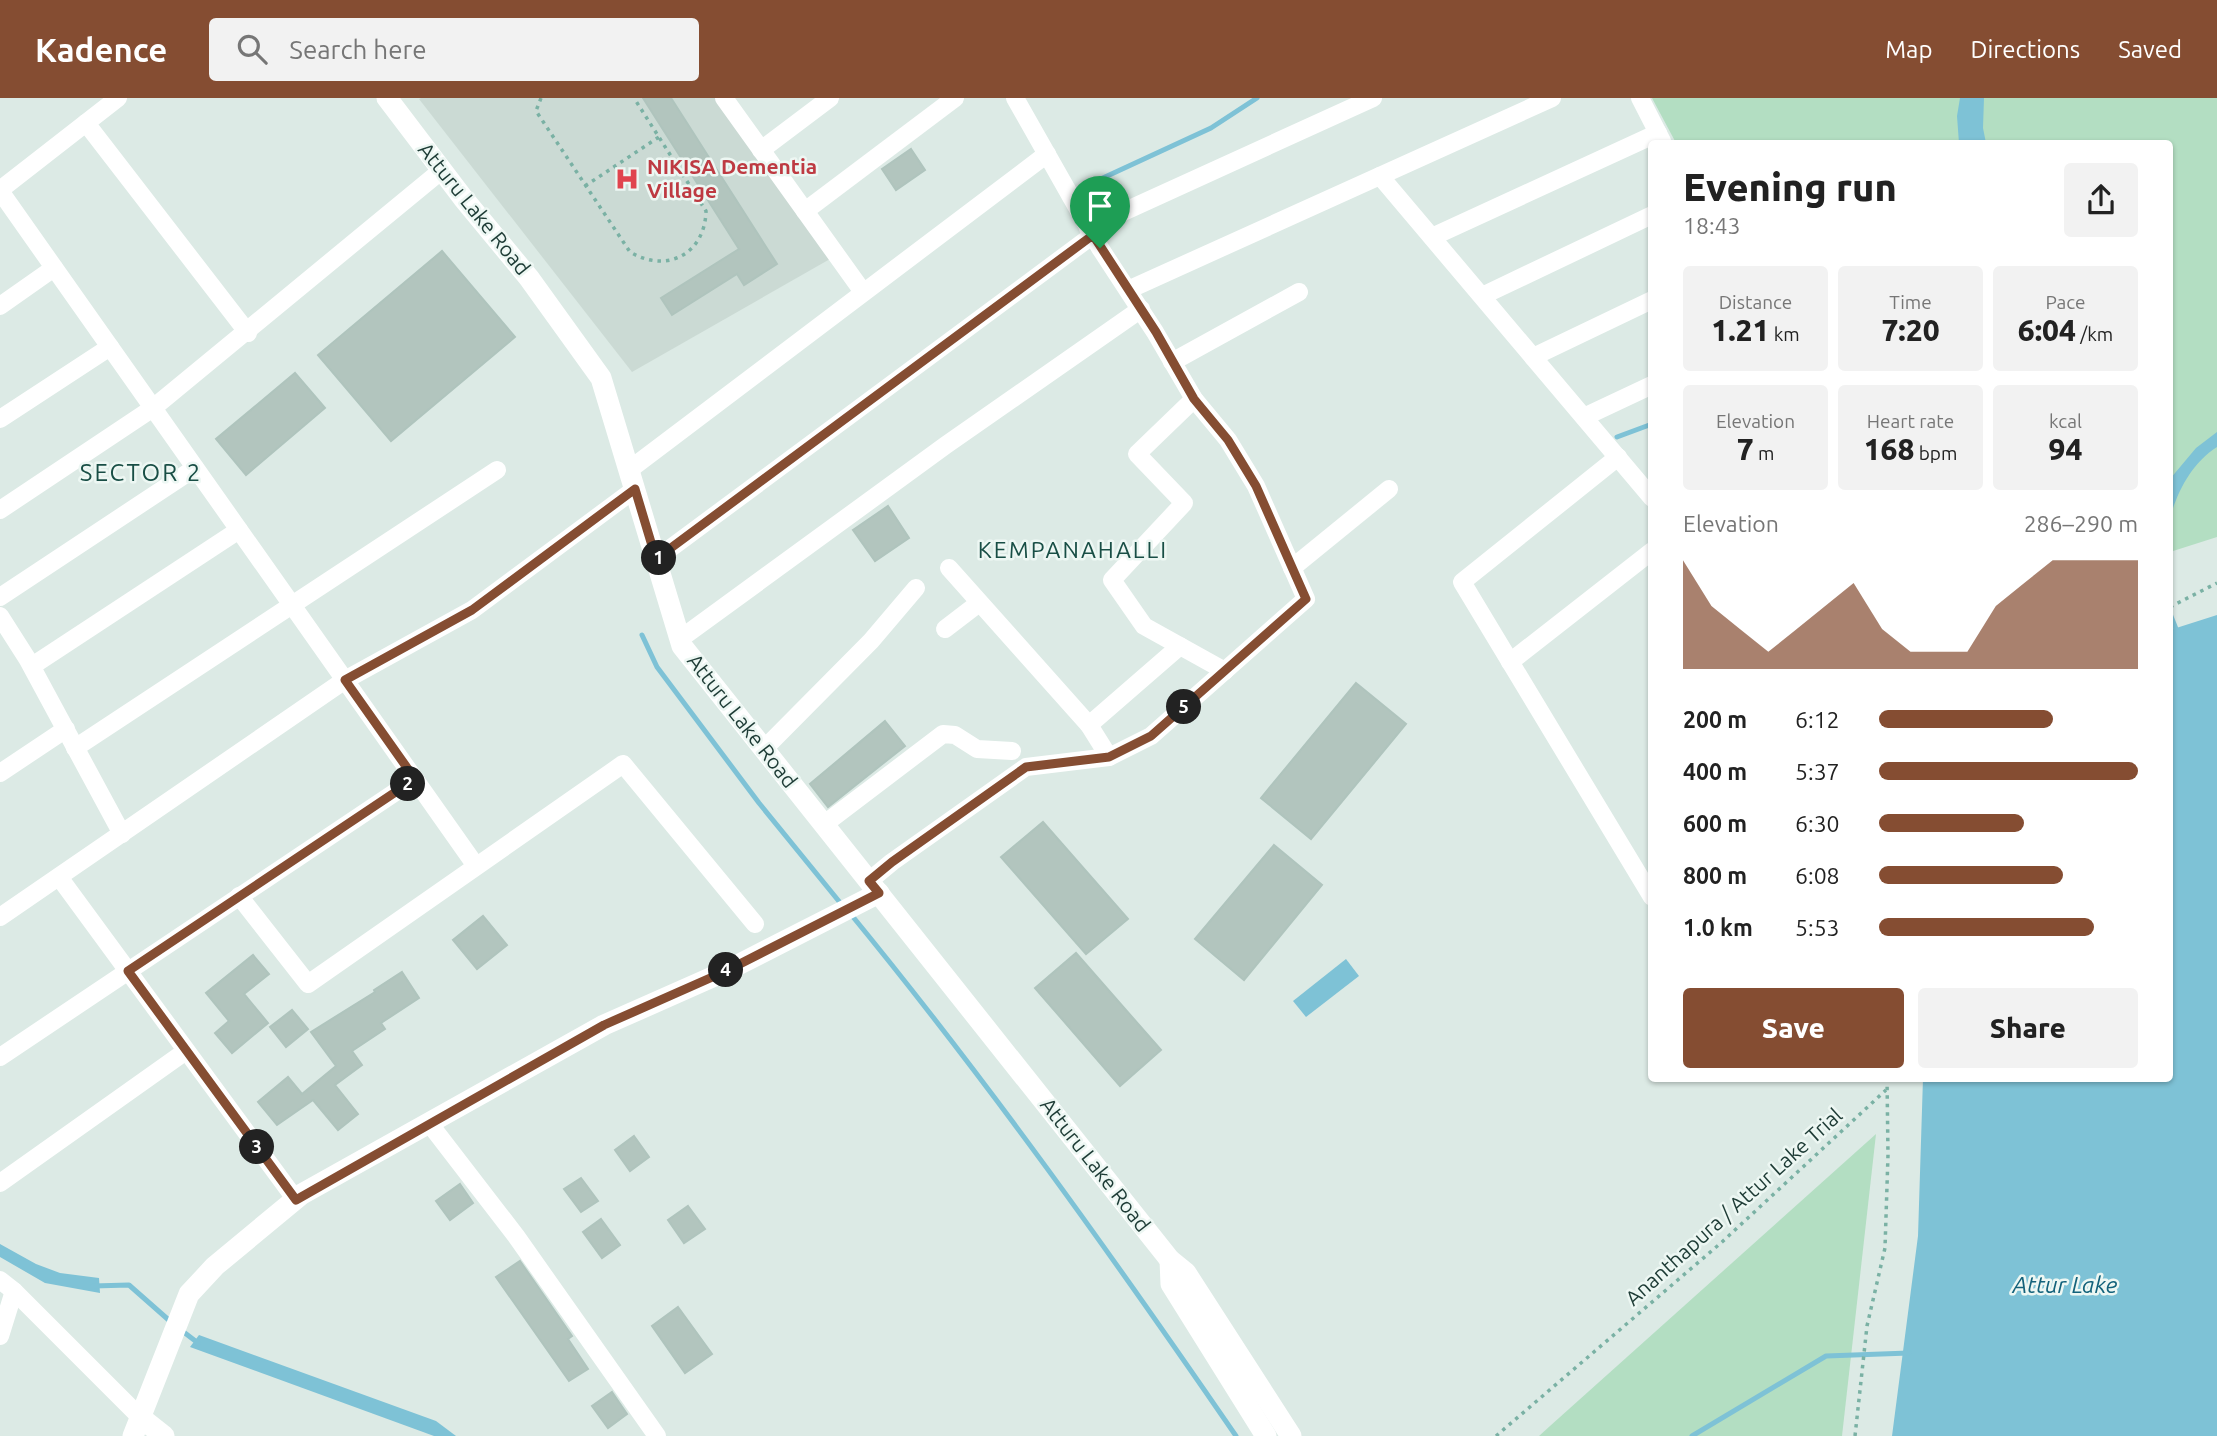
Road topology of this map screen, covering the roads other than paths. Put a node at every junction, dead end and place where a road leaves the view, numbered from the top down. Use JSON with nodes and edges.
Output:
{"nodes":[{"id":1,"x":118,"y":98,"type":"edge"},
{"id":2,"x":387,"y":98,"type":"edge"},
{"id":3,"x":724,"y":98,"type":"edge"},
{"id":4,"x":830,"y":98,"type":"edge"},
{"id":5,"x":955,"y":98,"type":"edge"},
{"id":6,"x":1015,"y":98,"type":"edge"},
{"id":7,"x":1373,"y":98,"type":"edge"},
{"id":8,"x":1552,"y":98,"type":"edge"},
{"id":9,"x":1640,"y":98,"type":"edge"},
{"id":10,"x":93,"y":111,"type":"edge"},
{"id":11,"x":1661,"y":138,"type":"edge"},
{"id":12,"x":1648,"y":144,"type":"edge"},
{"id":13,"x":761,"y":150,"type":"junction"},
{"id":14,"x":1046,"y":154,"type":"junction"},
{"id":15,"x":442,"y":170,"type":"junction"},
{"id":16,"x":1381,"y":176,"type":"junction"},
{"id":17,"x":0,"y":190,"type":"edge"},
{"id":18,"x":805,"y":211,"type":"junction"},
{"id":19,"x":1648,"y":217,"type":"edge"},
{"id":20,"x":1091,"y":232,"type":"junction"},
{"id":21,"x":1432,"y":237,"type":"junction"},
{"id":22,"x":54,"y":268,"type":"junction"},
{"id":23,"x":1128,"y":290,"type":"junction"},
{"id":24,"x":863,"y":292,"type":"junction"},
{"id":25,"x":1299,"y":292,"type":"dead end"},
{"id":26,"x":1482,"y":296,"type":"junction"},
{"id":27,"x":1648,"y":302,"type":"edge"},
{"id":28,"x":0,"y":306,"type":"edge"},
{"id":29,"x":1141,"y":309,"type":"junction"},
{"id":30,"x":248,"y":332,"type":"junction"},
{"id":31,"x":110,"y":347,"type":"junction"},
{"id":32,"x":1533,"y":356,"type":"junction"},
{"id":33,"x":1172,"y":362,"type":"junction"},
{"id":34,"x":1648,"y":387,"type":"edge"},
{"id":35,"x":1194,"y":399,"type":"junction"},
{"id":36,"x":153,"y":408,"type":"junction"},
{"id":37,"x":1584,"y":417,"type":"junction"},
{"id":38,"x":0,"y":418,"type":"edge"},
{"id":39,"x":1618,"y":457,"type":"junction"},
{"id":40,"x":195,"y":468,"type":"junction"},
{"id":41,"x":497,"y":470,"type":"dead end"},
{"id":42,"x":632,"y":479,"type":"junction"},
{"id":43,"x":1389,"y":489,"type":"dead end"},
{"id":44,"x":1648,"y":493,"type":"edge"},
{"id":45,"x":0,"y":510,"type":"edge"},
{"id":46,"x":239,"y":530,"type":"junction"},
{"id":47,"x":1648,"y":554,"type":"edge"},
{"id":48,"x":656,"y":559,"type":"junction"},
{"id":49,"x":949,"y":568,"type":"dead end"},
{"id":50,"x":1292,"y":568,"type":"junction"},
{"id":51,"x":916,"y":588,"type":"dead end"},
{"id":52,"x":0,"y":597,"type":"edge"},
{"id":53,"x":979,"y":603,"type":"junction"},
{"id":54,"x":292,"y":605,"type":"junction"},
{"id":55,"x":0,"y":616,"type":"edge"},
{"id":56,"x":946,"y":629,"type":"dead end"},
{"id":57,"x":680,"y":639,"type":"junction"},
{"id":58,"x":1180,"y":646,"type":"junction"},
{"id":59,"x":1510,"y":662,"type":"junction"},
{"id":60,"x":32,"y":666,"type":"junction"},
{"id":61,"x":1225,"y":671,"type":"junction"},
{"id":62,"x":345,"y":680,"type":"junction"},
{"id":63,"x":1089,"y":725,"type":"junction"},
{"id":64,"x":66,"y":729,"type":"junction"},
{"id":65,"x":75,"y":748,"type":"junction"},
{"id":66,"x":764,"y":749,"type":"junction"},
{"id":67,"x":1012,"y":751,"type":"dead end"},
{"id":68,"x":1109,"y":757,"type":"junction"},
{"id":69,"x":0,"y":773,"type":"edge"},
{"id":70,"x":415,"y":779,"type":"junction"},
{"id":71,"x":831,"y":820,"type":"dead end"},
{"id":72,"x":122,"y":834,"type":"junction"},
{"id":73,"x":476,"y":866,"type":"junction"},
{"id":74,"x":59,"y":877,"type":"junction"},
{"id":75,"x":874,"y":887,"type":"junction"},
{"id":76,"x":1648,"y":890,"type":"edge"},
{"id":77,"x":239,"y":896,"type":"junction"},
{"id":78,"x":0,"y":918,"type":"edge"},
{"id":79,"x":755,"y":924,"type":"dead end"},
{"id":80,"x":128,"y":971,"type":"junction"},
{"id":81,"x":186,"y":1051,"type":"junction"},
{"id":82,"x":0,"y":1057,"type":"edge"},
{"id":83,"x":429,"y":1123,"type":"junction"},
{"id":84,"x":0,"y":1183,"type":"edge"},
{"id":85,"x":296,"y":1200,"type":"junction"},
{"id":86,"x":1170,"y":1260,"type":"junction"},
{"id":87,"x":7,"y":1286,"type":"edge"},
{"id":88,"x":0,"y":1336,"type":"edge"},
{"id":89,"x":137,"y":1426,"type":"edge"},
{"id":90,"x":164,"y":1436,"type":"edge"},
{"id":91,"x":657,"y":1436,"type":"edge"},
{"id":92,"x":1266,"y":1436,"type":"edge"},
{"id":93,"x":1291,"y":1436,"type":"edge"}],
"edges":[{"from":1,"to":10,"type":"street"},
{"from":2,"to":15,"type":"street","name":"Atturu Lake Road"},
{"from":3,"to":13,"type":"street"},
{"from":4,"to":13,"type":"street"},
{"from":5,"to":18,"type":"street"},
{"from":6,"to":14,"type":"street"},
{"from":7,"to":20,"type":"street"},
{"from":8,"to":16,"type":"street"},
{"from":9,"to":11,"type":"street"},
{"from":10,"to":17,"type":"street"},
{"from":10,"to":30,"type":"street"},
{"from":12,"to":21,"type":"street"},
{"from":13,"to":18,"type":"street"},
{"from":14,"to":20,"type":"street"},
{"from":14,"to":24,"type":"street"},
{"from":15,"to":30,"type":"street"},
{"from":15,"to":42,"type":"street","name":"Atturu Lake Road"},
{"from":16,"to":21,"type":"street"},
{"from":16,"to":23,"type":"street"},
{"from":17,"to":22,"type":"street"},
{"from":18,"to":24,"type":"street"},
{"from":19,"to":26,"type":"street"},
{"from":20,"to":23,"type":"street"},
{"from":20,"to":48,"type":"street"},
{"from":21,"to":26,"type":"street"},
{"from":22,"to":28,"type":"street"},
{"from":22,"to":31,"type":"street"},
{"from":23,"to":29,"type":"street"},
{"from":24,"to":42,"type":"street"},
{"from":25,"to":33,"type":"street"},
{"from":26,"to":32,"type":"street"},
{"from":27,"to":32,"type":"street"},
{"from":29,"to":33,"type":"street"},
{"from":29,"to":57,"type":"street"},
{"from":30,"to":36,"type":"street"},
{"from":31,"to":36,"type":"street"},
{"from":31,"to":38,"type":"street"},
{"from":32,"to":37,"type":"street"},
{"from":33,"to":35,"type":"street"},
{"from":34,"to":37,"type":"street"},
{"from":35,"to":50,"type":"street"},
{"from":35,"to":58,"type":"street"},
{"from":36,"to":40,"type":"street"},
{"from":36,"to":45,"type":"street"},
{"from":37,"to":39,"type":"street"},
{"from":39,"to":44,"type":"street"},
{"from":39,"to":59,"type":"street"},
{"from":40,"to":46,"type":"street"},
{"from":40,"to":52,"type":"street"},
{"from":41,"to":54,"type":"street"},
{"from":42,"to":48,"type":"street","name":"Atturu Lake Road"},
{"from":42,"to":62,"type":"street"},
{"from":43,"to":50,"type":"street"},
{"from":46,"to":54,"type":"street"},
{"from":46,"to":60,"type":"street"},
{"from":47,"to":59,"type":"street"},
{"from":48,"to":57,"type":"street","name":"Atturu Lake Road"},
{"from":49,"to":53,"type":"street"},
{"from":50,"to":61,"type":"street"},
{"from":51,"to":66,"type":"street"},
{"from":53,"to":56,"type":"street"},
{"from":53,"to":63,"type":"street"},
{"from":54,"to":62,"type":"street"},
{"from":54,"to":65,"type":"street"},
{"from":55,"to":60,"type":"street"},
{"from":57,"to":66,"type":"street","name":"Atturu Lake Road"},
{"from":58,"to":61,"type":"street"},
{"from":58,"to":63,"type":"street"},
{"from":59,"to":76,"type":"street"},
{"from":60,"to":64,"type":"street"},
{"from":61,"to":68,"type":"street"},
{"from":62,"to":70,"type":"street"},
{"from":62,"to":72,"type":"street"},
{"from":63,"to":68,"type":"street"},
{"from":64,"to":65,"type":"street"},
{"from":64,"to":69,"type":"street"},
{"from":65,"to":72,"type":"street"},
{"from":66,"to":75,"type":"street","name":"Atturu Lake Road"},
{"from":67,"to":71,"type":"street"},
{"from":68,"to":75,"type":"street"},
{"from":70,"to":73,"type":"street"},
{"from":70,"to":77,"type":"street"},
{"from":72,"to":74,"type":"street"},
{"from":73,"to":77,"type":"street"},
{"from":73,"to":79,"type":"street"},
{"from":74,"to":78,"type":"street"},
{"from":74,"to":80,"type":"street"},
{"from":75,"to":83,"type":"street"},
{"from":75,"to":86,"type":"street","name":"Atturu Lake Road"},
{"from":77,"to":80,"type":"street"},
{"from":80,"to":81,"type":"street"},
{"from":80,"to":82,"type":"street"},
{"from":81,"to":84,"type":"street"},
{"from":81,"to":85,"type":"street"},
{"from":83,"to":85,"type":"street"},
{"from":83,"to":91,"type":"street"},
{"from":85,"to":89,"type":"street"},
{"from":86,"to":92,"type":"street","name":"Atturu Lake Road"},
{"from":86,"to":93,"type":"street","name":"Atturu Lake Road"},
{"from":87,"to":88,"type":"street"},
{"from":87,"to":89,"type":"street"},
{"from":89,"to":90,"type":"street"}]}
